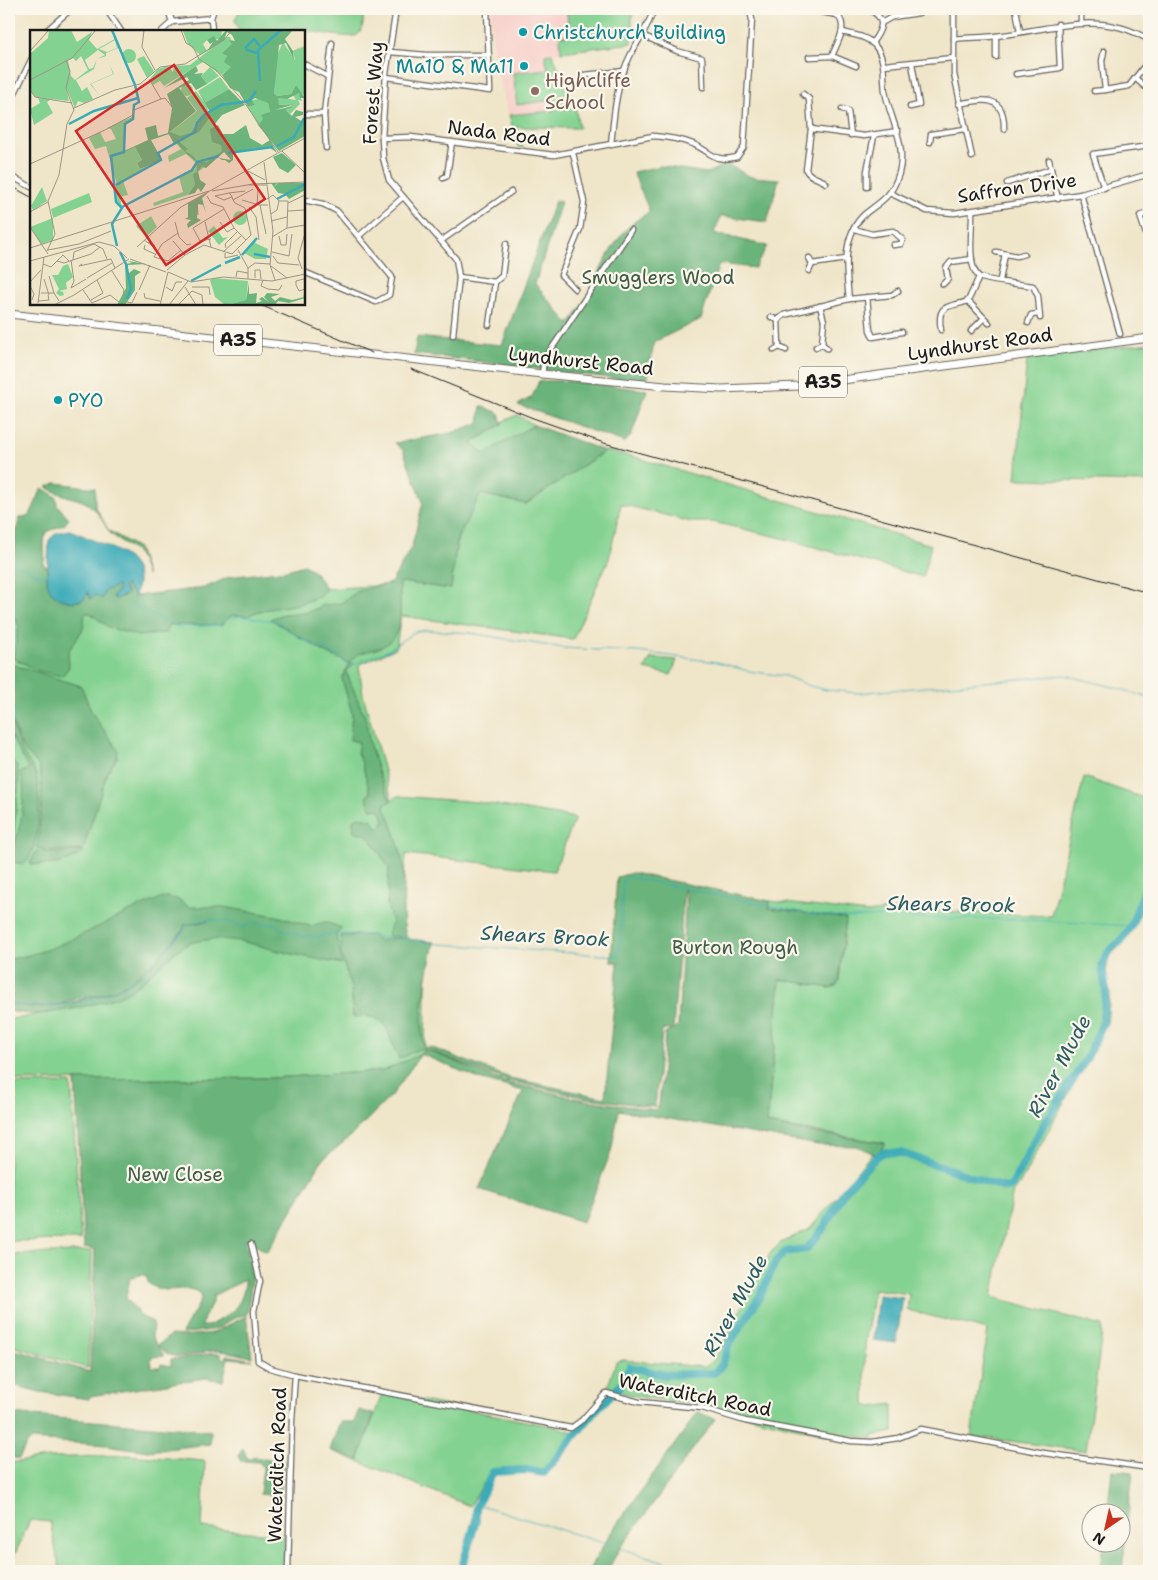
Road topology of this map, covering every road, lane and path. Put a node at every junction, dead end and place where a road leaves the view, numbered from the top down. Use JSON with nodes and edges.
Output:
{"nodes":[{"id":1,"x":70,"y":9,"type":"edge"},
{"id":2,"x":106,"y":9,"type":"edge"},
{"id":3,"x":168,"y":9,"type":"edge"},
{"id":4,"x":214,"y":9,"type":"edge"},
{"id":5,"x":396,"y":9,"type":"edge"},
{"id":6,"x":487,"y":9,"type":"edge"},
{"id":7,"x":654,"y":9,"type":"edge"},
{"id":8,"x":749,"y":9,"type":"edge"},
{"id":9,"x":820,"y":9,"type":"edge"},
{"id":10,"x":869,"y":9,"type":"edge"},
{"id":11,"x":920,"y":9,"type":"edge"},
{"id":12,"x":954,"y":9,"type":"edge"},
{"id":13,"x":1016,"y":9,"type":"edge"},
{"id":14,"x":1081,"y":9,"type":"edge"},
{"id":15,"x":211,"y":18,"type":"junction"},
{"id":16,"x":172,"y":22,"type":"junction"},
{"id":17,"x":882,"y":22,"type":"junction"},
{"id":18,"x":1081,"y":23,"type":"junction"},
{"id":19,"x":1058,"y":24,"type":"junction"},
{"id":20,"x":47,"y":30,"type":"edge"},
{"id":21,"x":118,"y":30,"type":"edge"},
{"id":22,"x":163,"y":30,"type":"edge"},
{"id":23,"x":212,"y":30,"type":"edge"},
{"id":24,"x":842,"y":32,"type":"junction"},
{"id":25,"x":1020,"y":32,"type":"junction"},
{"id":26,"x":642,"y":35,"type":"junction"},
{"id":27,"x":996,"y":36,"type":"junction"},
{"id":28,"x":954,"y":39,"type":"junction"},
{"id":29,"x":1149,"y":40,"type":"edge"},
{"id":30,"x":332,"y":43,"type":"dead end"},
{"id":31,"x":872,"y":43,"type":"junction"},
{"id":32,"x":1104,"y":51,"type":"dead end"},
{"id":33,"x":390,"y":52,"type":"junction"},
{"id":34,"x":489,"y":55,"type":"junction"},
{"id":35,"x":832,"y":56,"type":"junction"},
{"id":36,"x":809,"y":57,"type":"dead end"},
{"id":37,"x":996,"y":57,"type":"dead end"},
{"id":38,"x":953,"y":58,"type":"junction"},
{"id":39,"x":1149,"y":60,"type":"edge"},
{"id":40,"x":30,"y":62,"type":"edge"},
{"id":41,"x":912,"y":63,"type":"junction"},
{"id":42,"x":305,"y":65,"type":"edge"},
{"id":43,"x":884,"y":65,"type":"junction"},
{"id":44,"x":856,"y":66,"type":"dead end"},
{"id":45,"x":1060,"y":68,"type":"junction"},
{"id":46,"x":624,"y":70,"type":"junction"},
{"id":47,"x":1016,"y":74,"type":"dead end"},
{"id":48,"x":1061,"y":74,"type":"dead end"},
{"id":49,"x":584,"y":75,"type":"dead end"},
{"id":50,"x":327,"y":76,"type":"junction"},
{"id":51,"x":386,"y":77,"type":"junction"},
{"id":52,"x":1135,"y":78,"type":"junction"},
{"id":53,"x":703,"y":87,"type":"dead end"},
{"id":54,"x":1104,"y":90,"type":"junction"},
{"id":55,"x":1149,"y":90,"type":"edge"},
{"id":56,"x":1094,"y":91,"type":"dead end"},
{"id":57,"x":803,"y":94,"type":"dead end"},
{"id":58,"x":959,"y":104,"type":"junction"},
{"id":59,"x":9,"y":105,"type":"edge"},
{"id":60,"x":910,"y":108,"type":"dead end"},
{"id":61,"x":842,"y":109,"type":"dead end"},
{"id":62,"x":305,"y":114,"type":"edge"},
{"id":63,"x":324,"y":114,"type":"junction"},
{"id":64,"x":811,"y":129,"type":"junction"},
{"id":65,"x":965,"y":129,"type":"junction"},
{"id":66,"x":1004,"y":129,"type":"dead end"},
{"id":67,"x":898,"y":131,"type":"junction"},
{"id":68,"x":852,"y":135,"type":"junction"},
{"id":69,"x":874,"y":136,"type":"junction"},
{"id":70,"x":382,"y":138,"type":"junction"},
{"id":71,"x":452,"y":142,"type":"junction"},
{"id":72,"x":930,"y":142,"type":"dead end"},
{"id":73,"x":612,"y":145,"type":"junction"},
{"id":74,"x":1149,"y":146,"type":"edge"},
{"id":75,"x":1092,"y":147,"type":"dead end"},
{"id":76,"x":326,"y":148,"type":"dead end"},
{"id":77,"x":573,"y":153,"type":"junction"},
{"id":78,"x":1093,"y":154,"type":"junction"},
{"id":79,"x":972,"y":157,"type":"dead end"},
{"id":80,"x":1049,"y":160,"type":"dead end"},
{"id":81,"x":1051,"y":169,"type":"junction"},
{"id":82,"x":824,"y":173,"type":"dead end"},
{"id":83,"x":1149,"y":174,"type":"edge"},
{"id":84,"x":9,"y":175,"type":"edge"},
{"id":85,"x":447,"y":177,"type":"dead end"},
{"id":86,"x":821,"y":178,"type":"junction"},
{"id":87,"x":867,"y":180,"type":"junction"},
{"id":88,"x":873,"y":180,"type":"dead end"},
{"id":89,"x":1007,"y":183,"type":"dead end"},
{"id":90,"x":826,"y":184,"type":"dead end"},
{"id":91,"x":30,"y":186,"type":"edge"},
{"id":92,"x":867,"y":187,"type":"dead end"},
{"id":93,"x":1104,"y":188,"type":"junction"},
{"id":94,"x":511,"y":192,"type":"dead end"},
{"id":95,"x":890,"y":193,"type":"junction"},
{"id":96,"x":1081,"y":194,"type":"junction"},
{"id":97,"x":402,"y":197,"type":"junction"},
{"id":98,"x":1058,"y":199,"type":"junction"},
{"id":99,"x":305,"y":200,"type":"edge"},
{"id":100,"x":972,"y":211,"type":"junction"},
{"id":101,"x":1149,"y":213,"type":"edge"},
{"id":102,"x":854,"y":229,"type":"junction"},
{"id":103,"x":632,"y":230,"type":"dead end"},
{"id":104,"x":359,"y":236,"type":"junction"},
{"id":105,"x":441,"y":241,"type":"junction"},
{"id":106,"x":1149,"y":243,"type":"edge"},
{"id":107,"x":506,"y":244,"type":"dead end"},
{"id":108,"x":893,"y":245,"type":"dead end"},
{"id":109,"x":996,"y":252,"type":"dead end"},
{"id":110,"x":1005,"y":254,"type":"junction"},
{"id":111,"x":1024,"y":254,"type":"dead end"},
{"id":112,"x":809,"y":258,"type":"dead end"},
{"id":113,"x":846,"y":258,"type":"junction"},
{"id":114,"x":972,"y":259,"type":"junction"},
{"id":115,"x":812,"y":264,"type":"junction"},
{"id":116,"x":809,"y":270,"type":"dead end"},
{"id":117,"x":305,"y":272,"type":"edge"},
{"id":118,"x":459,"y":277,"type":"junction"},
{"id":119,"x":979,"y":277,"type":"junction"},
{"id":120,"x":948,"y":279,"type":"junction"},
{"id":121,"x":1000,"y":280,"type":"junction"},
{"id":122,"x":954,"y":281,"type":"dead end"},
{"id":123,"x":495,"y":282,"type":"junction"},
{"id":124,"x":1040,"y":283,"type":"dead end"},
{"id":125,"x":943,"y":284,"type":"dead end"},
{"id":126,"x":1033,"y":286,"type":"junction"},
{"id":127,"x":575,"y":290,"type":"dead end"},
{"id":128,"x":898,"y":292,"type":"dead end"},
{"id":129,"x":867,"y":297,"type":"junction"},
{"id":130,"x":849,"y":299,"type":"junction"},
{"id":131,"x":968,"y":301,"type":"junction"},
{"id":132,"x":820,"y":306,"type":"junction"},
{"id":133,"x":9,"y":314,"type":"edge"},
{"id":134,"x":771,"y":317,"type":"dead end"},
{"id":135,"x":983,"y":319,"type":"junction"},
{"id":136,"x":778,"y":320,"type":"junction"},
{"id":137,"x":989,"y":323,"type":"dead end"},
{"id":138,"x":1028,"y":323,"type":"dead end"},
{"id":139,"x":489,"y":325,"type":"dead end"},
{"id":140,"x":941,"y":330,"type":"dead end"},
{"id":141,"x":971,"y":331,"type":"dead end"},
{"id":142,"x":902,"y":332,"type":"dead end"},
{"id":143,"x":894,"y":334,"type":"junction"},
{"id":144,"x":1120,"y":334,"type":"dead end"},
{"id":145,"x":453,"y":335,"type":"dead end"},
{"id":146,"x":1149,"y":338,"type":"edge"},
{"id":147,"x":896,"y":342,"type":"dead end"},
{"id":148,"x":822,"y":344,"type":"junction"},
{"id":149,"x":778,"y":347,"type":"junction"},
{"id":150,"x":816,"y":347,"type":"dead end"},
{"id":151,"x":827,"y":348,"type":"dead end"},
{"id":152,"x":774,"y":350,"type":"dead end"},
{"id":153,"x":786,"y":350,"type":"dead end"},
{"id":154,"x":542,"y":374,"type":"junction"},
{"id":155,"x":250,"y":1244,"type":"dead end"},
{"id":156,"x":295,"y":1374,"type":"junction"},
{"id":157,"x":1149,"y":1468,"type":"edge"},
{"id":158,"x":288,"y":1571,"type":"edge"}],
"edges":[{"from":1,"to":20,"type":"street"},
{"from":2,"to":21,"type":"street"},
{"from":3,"to":16,"type":"street"},
{"from":4,"to":15,"type":"street"},
{"from":5,"to":33,"type":"street","name":"Forest Way"},
{"from":6,"to":34,"type":"street"},
{"from":7,"to":26,"type":"street"},
{"from":8,"to":73,"type":"street","name":"Nada Road"},
{"from":9,"to":24,"type":"street"},
{"from":10,"to":17,"type":"street"},
{"from":11,"to":17,"type":"street"},
{"from":12,"to":28,"type":"street"},
{"from":13,"to":25,"type":"street"},
{"from":14,"to":18,"type":"street"},
{"from":15,"to":16,"type":"street"},
{"from":15,"to":23,"type":"street"},
{"from":16,"to":22,"type":"street"},
{"from":17,"to":31,"type":"street"},
{"from":18,"to":19,"type":"street"},
{"from":18,"to":29,"type":"street"},
{"from":19,"to":25,"type":"street"},
{"from":19,"to":45,"type":"street"},
{"from":24,"to":31,"type":"street"},
{"from":24,"to":35,"type":"street"},
{"from":25,"to":27,"type":"street"},
{"from":26,"to":46,"type":"street"},
{"from":26,"to":53,"type":"street"},
{"from":27,"to":28,"type":"street"},
{"from":27,"to":37,"type":"street"},
{"from":28,"to":38,"type":"street"},
{"from":30,"to":50,"type":"street"},
{"from":31,"to":43,"type":"street"},
{"from":32,"to":54,"type":"street"},
{"from":33,"to":34,"type":"street"},
{"from":33,"to":51,"type":"street","name":"Forest Way"},
{"from":34,"to":51,"type":"street"},
{"from":35,"to":36,"type":"street"},
{"from":35,"to":44,"type":"street"},
{"from":38,"to":41,"type":"street"},
{"from":38,"to":58,"type":"street"},
{"from":39,"to":52,"type":"street"},
{"from":40,"to":59,"type":"street"},
{"from":41,"to":43,"type":"street"},
{"from":41,"to":60,"type":"street"},
{"from":42,"to":50,"type":"street"},
{"from":43,"to":67,"type":"street"},
{"from":45,"to":47,"type":"street"},
{"from":45,"to":48,"type":"street"},
{"from":46,"to":49,"type":"street"},
{"from":46,"to":73,"type":"street"},
{"from":50,"to":63,"type":"street"},
{"from":51,"to":70,"type":"street","name":"Forest Way"},
{"from":52,"to":54,"type":"street"},
{"from":52,"to":55,"type":"street"},
{"from":54,"to":56,"type":"street"},
{"from":57,"to":64,"type":"street"},
{"from":58,"to":65,"type":"street"},
{"from":58,"to":66,"type":"street"},
{"from":61,"to":68,"type":"street"},
{"from":62,"to":63,"type":"street"},
{"from":63,"to":76,"type":"street"},
{"from":64,"to":68,"type":"street"},
{"from":64,"to":86,"type":"street"},
{"from":65,"to":72,"type":"street"},
{"from":65,"to":79,"type":"street"},
{"from":67,"to":69,"type":"street"},
{"from":67,"to":95,"type":"street"},
{"from":68,"to":69,"type":"street"},
{"from":69,"to":87,"type":"street"},
{"from":70,"to":71,"type":"street","name":"Nada Road"},
{"from":70,"to":97,"type":"street","name":"Forest Way"},
{"from":71,"to":77,"type":"street","name":"Nada Road"},
{"from":71,"to":85,"type":"street"},
{"from":73,"to":77,"type":"street","name":"Nada Road"},
{"from":74,"to":78,"type":"street"},
{"from":75,"to":78,"type":"street"},
{"from":77,"to":127,"type":"street"},
{"from":78,"to":93,"type":"street"},
{"from":80,"to":81,"type":"street"},
{"from":81,"to":89,"type":"street"},
{"from":81,"to":98,"type":"street"},
{"from":82,"to":86,"type":"street"},
{"from":83,"to":93,"type":"street","name":"Saffron Drive"},
{"from":84,"to":91,"type":"street"},
{"from":86,"to":90,"type":"street"},
{"from":87,"to":88,"type":"street"},
{"from":87,"to":92,"type":"street"},
{"from":93,"to":96,"type":"street","name":"Saffron Drive"},
{"from":94,"to":105,"type":"street"},
{"from":95,"to":100,"type":"street","name":"Saffron Drive"},
{"from":95,"to":102,"type":"street"},
{"from":96,"to":98,"type":"street","name":"Saffron Drive"},
{"from":96,"to":144,"type":"street"},
{"from":97,"to":104,"type":"street"},
{"from":97,"to":105,"type":"street","name":"Forest Way"},
{"from":98,"to":100,"type":"street","name":"Saffron Drive"},
{"from":99,"to":104,"type":"street"},
{"from":100,"to":114,"type":"street"},
{"from":101,"to":106,"type":"street"},
{"from":102,"to":108,"type":"street"},
{"from":102,"to":113,"type":"street"},
{"from":103,"to":154,"type":"street"},
{"from":104,"to":117,"type":"street"},
{"from":105,"to":118,"type":"street","name":"Forest Way"},
{"from":107,"to":123,"type":"street"},
{"from":109,"to":110,"type":"street"},
{"from":110,"to":111,"type":"street"},
{"from":110,"to":121,"type":"street"},
{"from":112,"to":115,"type":"street"},
{"from":113,"to":115,"type":"street"},
{"from":113,"to":130,"type":"street"},
{"from":114,"to":119,"type":"street"},
{"from":114,"to":120,"type":"street"},
{"from":115,"to":116,"type":"street"},
{"from":118,"to":123,"type":"street"},
{"from":118,"to":145,"type":"street","name":"Forest Way"},
{"from":119,"to":121,"type":"street"},
{"from":119,"to":131,"type":"street"},
{"from":120,"to":122,"type":"street"},
{"from":120,"to":125,"type":"street"},
{"from":121,"to":126,"type":"street"},
{"from":123,"to":139,"type":"street"},
{"from":124,"to":126,"type":"street"},
{"from":126,"to":138,"type":"street"},
{"from":128,"to":129,"type":"street"},
{"from":129,"to":130,"type":"street"},
{"from":129,"to":143,"type":"street"},
{"from":130,"to":132,"type":"street"},
{"from":131,"to":135,"type":"street"},
{"from":131,"to":140,"type":"street"},
{"from":132,"to":136,"type":"street"},
{"from":132,"to":148,"type":"street"},
{"from":133,"to":154,"type":"main road","name":"Lyndhurst Road","number":"A35"},
{"from":134,"to":136,"type":"street"},
{"from":135,"to":137,"type":"street"},
{"from":135,"to":141,"type":"street"},
{"from":136,"to":149,"type":"street"},
{"from":142,"to":143,"type":"street"},
{"from":143,"to":147,"type":"street"},
{"from":146,"to":154,"type":"main road","name":"Lyndhurst Road","number":"A35"},
{"from":148,"to":150,"type":"street"},
{"from":148,"to":151,"type":"street"},
{"from":149,"to":152,"type":"street"},
{"from":149,"to":153,"type":"street"},
{"from":155,"to":156,"type":"street"},
{"from":156,"to":157,"type":"street","name":"Waterditch Road"},
{"from":156,"to":158,"type":"street","name":"Waterditch Road"}]}
